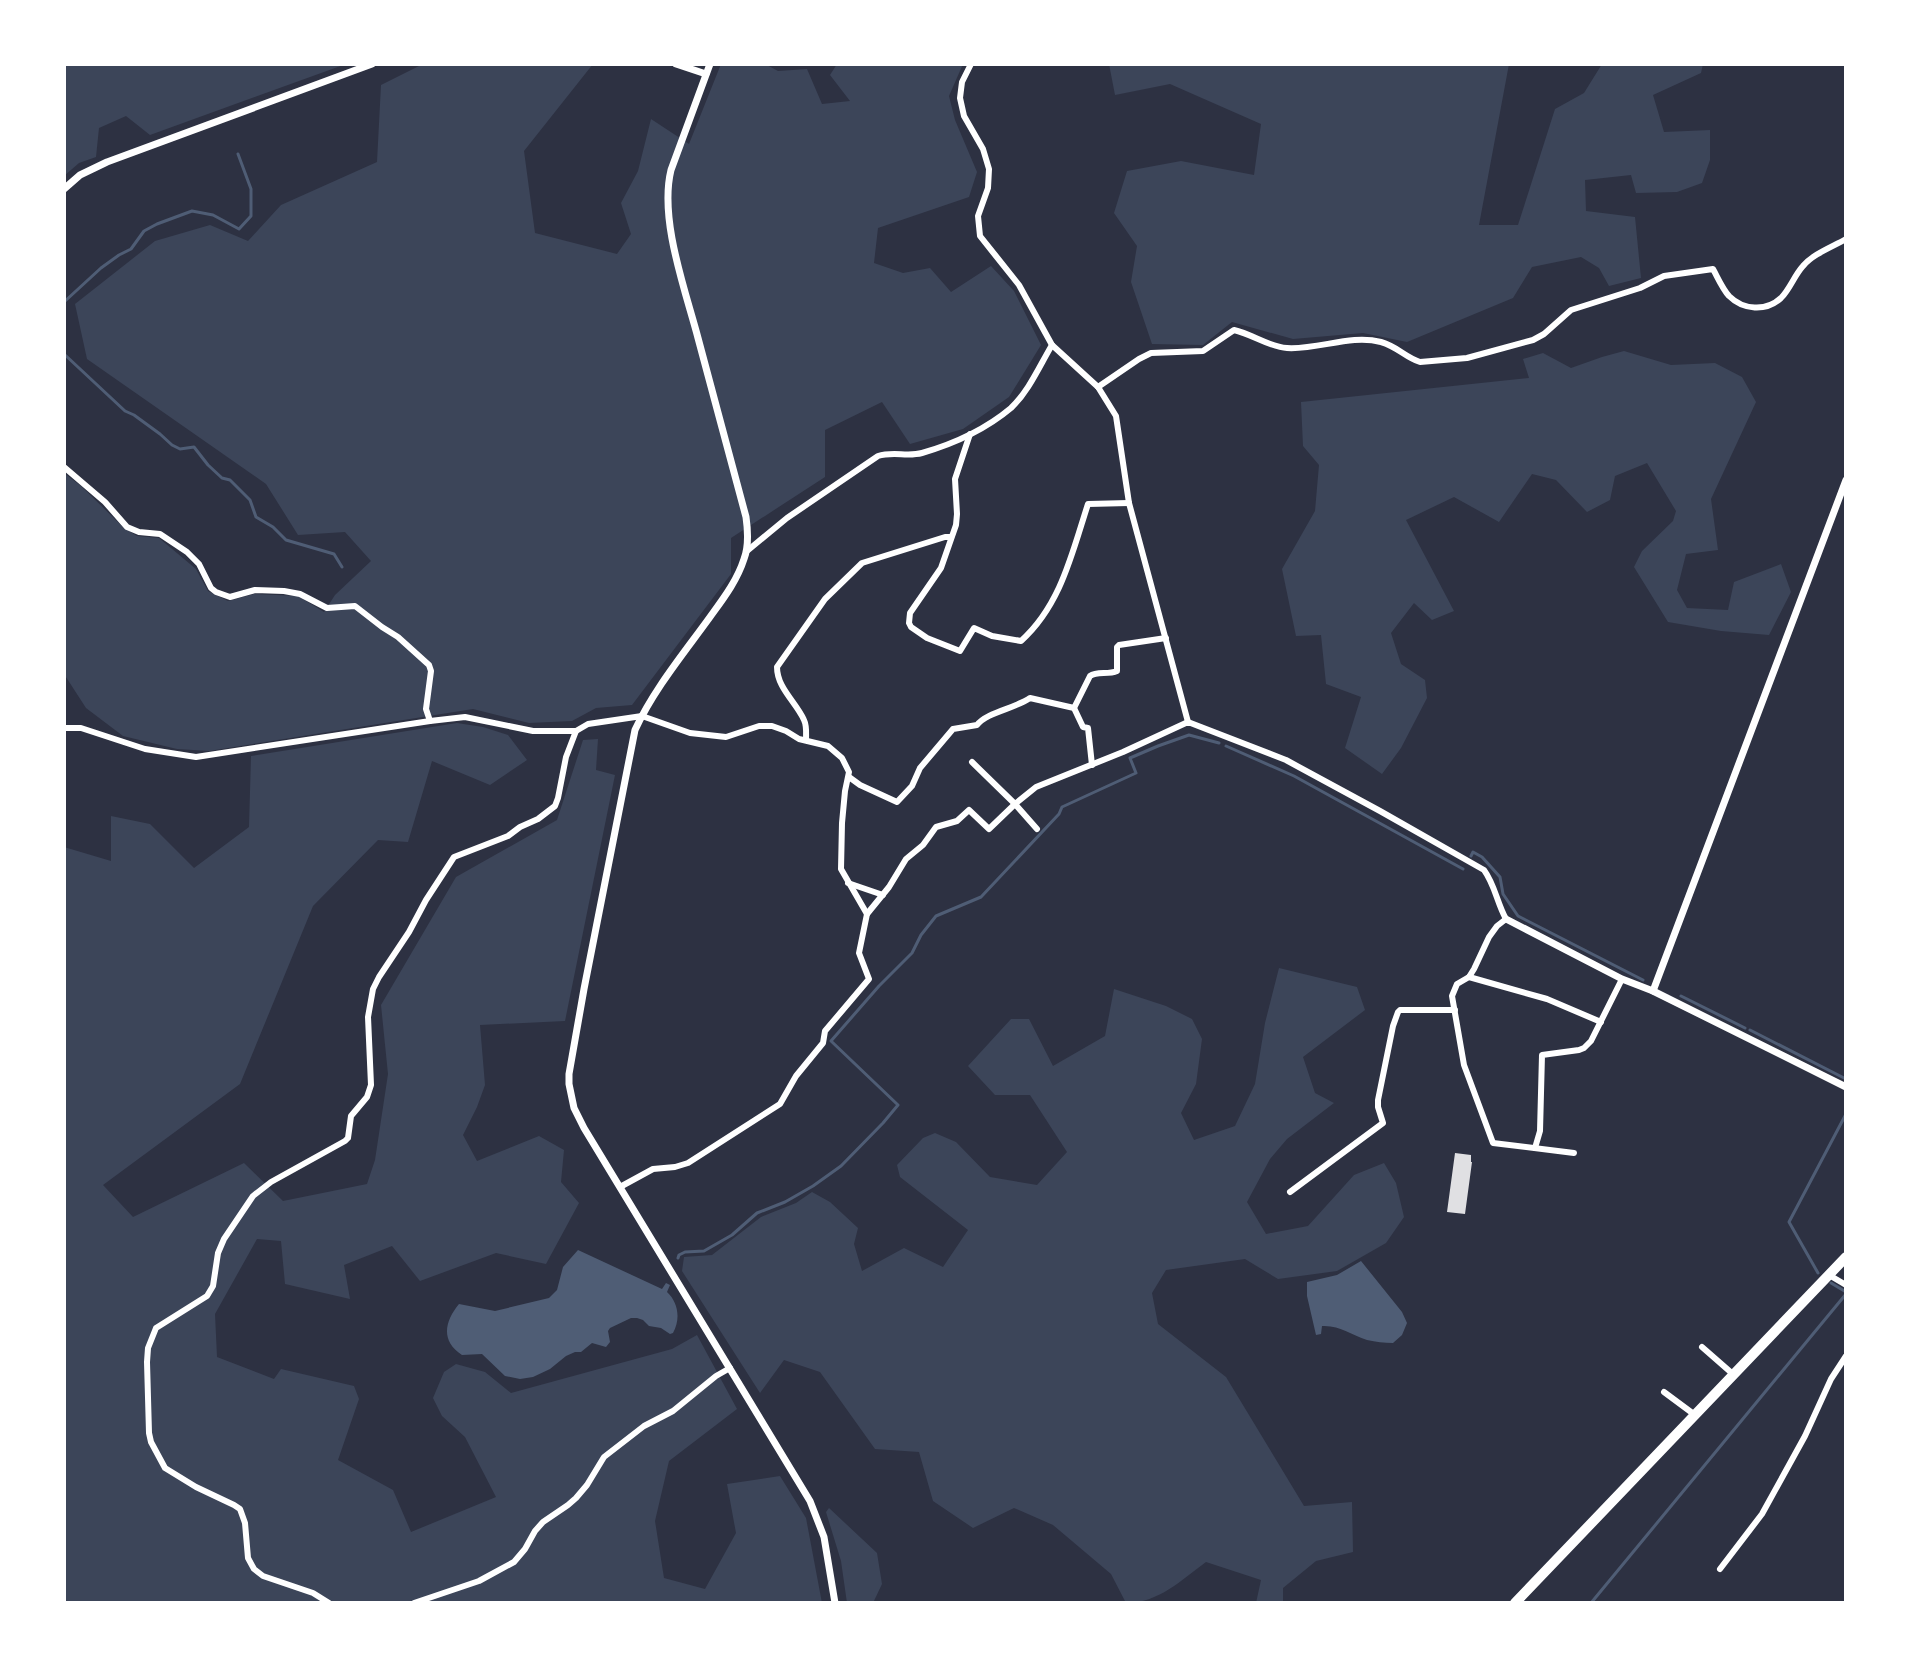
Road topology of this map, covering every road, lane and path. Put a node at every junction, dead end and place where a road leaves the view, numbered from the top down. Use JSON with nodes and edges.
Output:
{"nodes":[{"id":1,"x":372,"y":64,"type":"edge"},
{"id":2,"x":676,"y":64,"type":"edge"},
{"id":3,"x":710,"y":64,"type":"edge"},
{"id":4,"x":971,"y":64,"type":"edge"},
{"id":5,"x":706,"y":74,"type":"junction"},
{"id":6,"x":64,"y":189,"type":"edge"},
{"id":7,"x":1846,"y":239,"type":"edge"},
{"id":8,"x":1052,"y":345,"type":"junction"},
{"id":9,"x":1098,"y":387,"type":"junction"},
{"id":10,"x":970,"y":434,"type":"junction"},
{"id":11,"x":64,"y":467,"type":"edge"},
{"id":12,"x":1846,"y":480,"type":"edge"},
{"id":13,"x":1129,"y":503,"type":"junction"},
{"id":14,"x":950,"y":537,"type":"junction"},
{"id":15,"x":747,"y":551,"type":"junction"},
{"id":16,"x":1166,"y":638,"type":"junction"},
{"id":17,"x":1074,"y":708,"type":"junction"},
{"id":18,"x":642,"y":716,"type":"junction"},
{"id":19,"x":430,"y":721,"type":"junction"},
{"id":20,"x":1188,"y":722,"type":"junction"},
{"id":21,"x":64,"y":728,"type":"edge"},
{"id":22,"x":576,"y":731,"type":"junction"},
{"id":23,"x":806,"y":740,"type":"junction"},
{"id":24,"x":972,"y":762,"type":"dead end"},
{"id":25,"x":1092,"y":765,"type":"junction"},
{"id":26,"x":849,"y":777,"type":"junction"},
{"id":27,"x":1015,"y":804,"type":"junction"},
{"id":28,"x":1037,"y":829,"type":"dead end"},
{"id":29,"x":848,"y":883,"type":"junction"},
{"id":30,"x":883,"y":895,"type":"junction"},
{"id":31,"x":867,"y":914,"type":"junction"},
{"id":32,"x":1506,"y":919,"type":"junction"},
{"id":33,"x":1469,"y":977,"type":"junction"},
{"id":34,"x":1622,"y":979,"type":"junction"},
{"id":35,"x":1653,"y":991,"type":"junction"},
{"id":36,"x":1455,"y":1010,"type":"junction"},
{"id":37,"x":1601,"y":1022,"type":"junction"},
{"id":38,"x":1846,"y":1087,"type":"edge"},
{"id":39,"x":1535,"y":1148,"type":"junction"},
{"id":40,"x":1574,"y":1153,"type":"dead end"},
{"id":41,"x":620,"y":1187,"type":"junction"},
{"id":42,"x":1290,"y":1192,"type":"dead end"},
{"id":43,"x":1846,"y":1257,"type":"edge"},
{"id":44,"x":1829,"y":1275,"type":"junction"},
{"id":45,"x":1846,"y":1285,"type":"edge"},
{"id":46,"x":1702,"y":1347,"type":"dead end"},
{"id":47,"x":1846,"y":1356,"type":"edge"},
{"id":48,"x":730,"y":1368,"type":"junction"},
{"id":49,"x":1734,"y":1375,"type":"junction"},
{"id":50,"x":1664,"y":1392,"type":"dead end"},
{"id":51,"x":1695,"y":1415,"type":"junction"},
{"id":52,"x":1720,"y":1569,"type":"dead end"},
{"id":53,"x":329,"y":1603,"type":"edge"},
{"id":54,"x":414,"y":1603,"type":"edge"},
{"id":55,"x":835,"y":1603,"type":"edge"},
{"id":56,"x":1515,"y":1603,"type":"edge"}],
"edges":[{"from":1,"to":6,"type":"street"},
{"from":2,"to":5,"type":"street"},
{"from":3,"to":5,"type":"street"},
{"from":4,"to":8,"type":"street"},
{"from":5,"to":15,"type":"street"},
{"from":7,"to":9,"type":"street"},
{"from":8,"to":9,"type":"street"},
{"from":8,"to":10,"type":"street"},
{"from":9,"to":13,"type":"street"},
{"from":10,"to":14,"type":"street"},
{"from":10,"to":15,"type":"street"},
{"from":11,"to":19,"type":"street"},
{"from":12,"to":35,"type":"street"},
{"from":13,"to":14,"type":"street"},
{"from":13,"to":16,"type":"street"},
{"from":14,"to":23,"type":"street"},
{"from":15,"to":18,"type":"street"},
{"from":16,"to":17,"type":"street"},
{"from":16,"to":20,"type":"street"},
{"from":17,"to":25,"type":"street"},
{"from":17,"to":26,"type":"street"},
{"from":18,"to":22,"type":"street"},
{"from":18,"to":23,"type":"street"},
{"from":18,"to":41,"type":"street"},
{"from":19,"to":21,"type":"street"},
{"from":19,"to":22,"type":"street"},
{"from":20,"to":25,"type":"street"},
{"from":20,"to":32,"type":"street"},
{"from":22,"to":53,"type":"street"},
{"from":23,"to":26,"type":"street"},
{"from":24,"to":27,"type":"street"},
{"from":25,"to":27,"type":"street"},
{"from":26,"to":29,"type":"street"},
{"from":27,"to":28,"type":"street"},
{"from":27,"to":30,"type":"street"},
{"from":29,"to":30,"type":"street"},
{"from":29,"to":31,"type":"street"},
{"from":30,"to":31,"type":"street"},
{"from":31,"to":41,"type":"street"},
{"from":32,"to":33,"type":"street"},
{"from":32,"to":34,"type":"street"},
{"from":33,"to":36,"type":"street"},
{"from":33,"to":37,"type":"street"},
{"from":34,"to":35,"type":"street"},
{"from":34,"to":37,"type":"street"},
{"from":35,"to":38,"type":"street"},
{"from":36,"to":39,"type":"street"},
{"from":36,"to":42,"type":"street"},
{"from":37,"to":39,"type":"street"},
{"from":39,"to":40,"type":"street"},
{"from":41,"to":48,"type":"street"},
{"from":43,"to":44,"type":"highway"},
{"from":44,"to":45,"type":"street"},
{"from":44,"to":49,"type":"highway"},
{"from":46,"to":49,"type":"street"},
{"from":47,"to":52,"type":"street"},
{"from":48,"to":54,"type":"street"},
{"from":48,"to":55,"type":"street"},
{"from":49,"to":51,"type":"highway"},
{"from":50,"to":51,"type":"street"},
{"from":51,"to":56,"type":"highway"}]}
